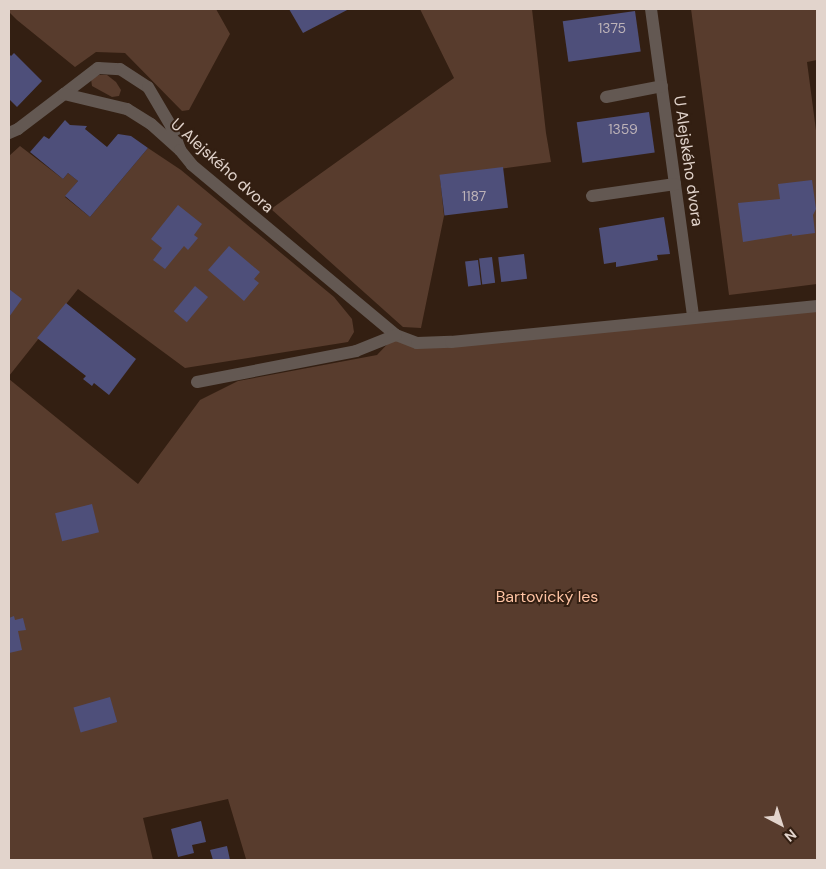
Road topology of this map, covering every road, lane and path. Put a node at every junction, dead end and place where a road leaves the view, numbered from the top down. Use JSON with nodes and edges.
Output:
{"nodes":[{"id":1,"x":651,"y":9,"type":"edge"},
{"id":2,"x":662,"y":86,"type":"junction"},
{"id":3,"x":64,"y":94,"type":"junction"},
{"id":4,"x":606,"y":97,"type":"dead end"},
{"id":5,"x":9,"y":132,"type":"edge"},
{"id":6,"x":180,"y":150,"type":"junction"},
{"id":7,"x":675,"y":184,"type":"junction"},
{"id":8,"x":592,"y":196,"type":"dead end"},
{"id":9,"x":817,"y":306,"type":"edge"},
{"id":10,"x":693,"y":317,"type":"junction"},
{"id":11,"x":396,"y":335,"type":"junction"},
{"id":12,"x":197,"y":382,"type":"dead end"}],
"edges":[{"from":1,"to":2,"type":"street","name":"U Alejského dvora"},
{"from":2,"to":4,"type":"street"},
{"from":2,"to":7,"type":"street","name":"U Alejského dvora"},
{"from":3,"to":5,"type":"street"},
{"from":3,"to":6,"type":"street","name":"U Alejského dvora"},
{"from":3,"to":6,"type":"street"},
{"from":6,"to":11,"type":"street","name":"U Alejského dvora"},
{"from":7,"to":8,"type":"street"},
{"from":7,"to":10,"type":"street","name":"U Alejského dvora"},
{"from":9,"to":10,"type":"street","name":"U Alejského dvora"},
{"from":10,"to":11,"type":"street","name":"U Alejského dvora"},
{"from":11,"to":12,"type":"street"}]}
